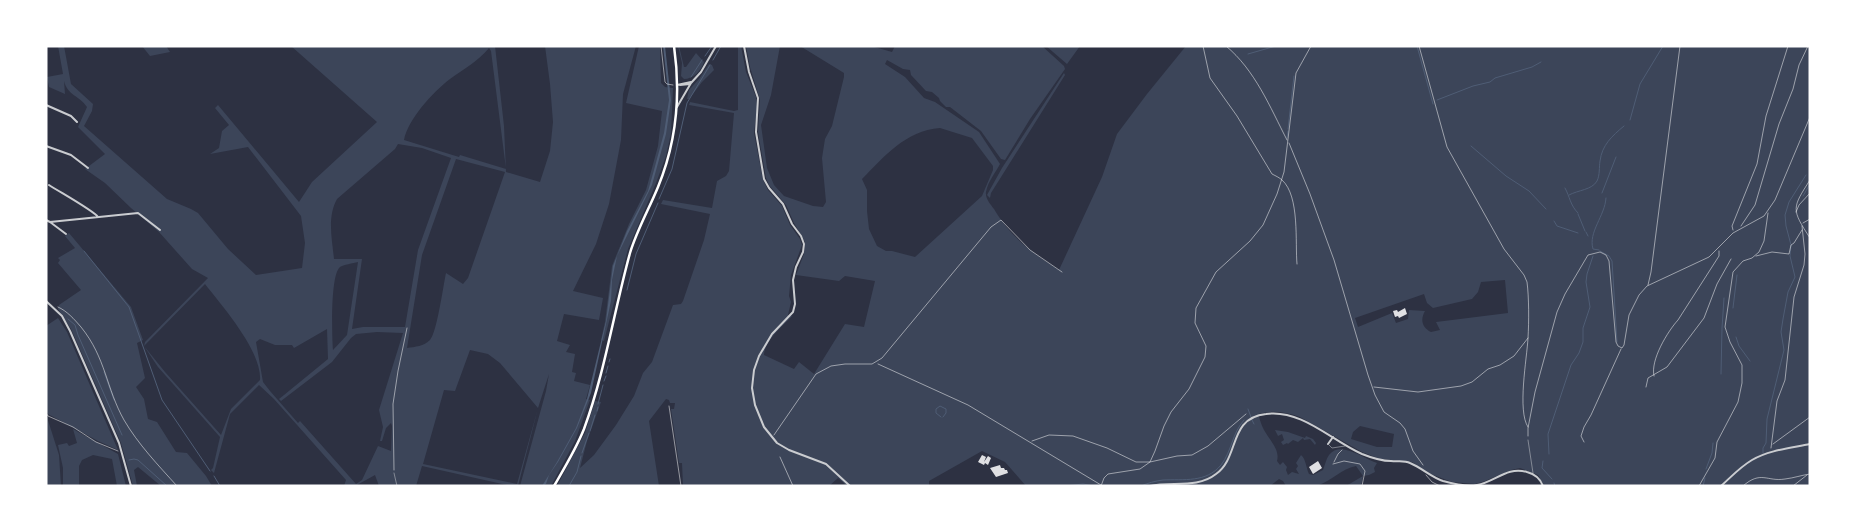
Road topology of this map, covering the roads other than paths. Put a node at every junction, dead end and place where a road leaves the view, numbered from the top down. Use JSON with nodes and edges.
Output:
{"nodes":[{"id":1,"x":674,"y":46,"type":"edge"},
{"id":2,"x":716,"y":46,"type":"edge"},
{"id":3,"x":744,"y":46,"type":"edge"},
{"id":4,"x":692,"y":82,"type":"junction"},
{"id":5,"x":678,"y":85,"type":"junction"},
{"id":6,"x":46,"y":105,"type":"edge"},
{"id":7,"x":677,"y":107,"type":"junction"},
{"id":8,"x":77,"y":122,"type":"dead end"},
{"id":9,"x":46,"y":146,"type":"edge"},
{"id":10,"x":88,"y":168,"type":"dead end"},
{"id":11,"x":49,"y":185,"type":"dead end"},
{"id":12,"x":98,"y":217,"type":"junction"},
{"id":13,"x":46,"y":220,"type":"edge"},
{"id":14,"x":50,"y":222,"type":"junction"},
{"id":15,"x":160,"y":230,"type":"dead end"},
{"id":16,"x":66,"y":234,"type":"dead end"},
{"id":17,"x":46,"y":301,"type":"edge"},
{"id":18,"x":1333,"y":437,"type":"junction"},
{"id":19,"x":1528,"y":440,"type":"road end"},
{"id":20,"x":1328,"y":444,"type":"joint"},
{"id":21,"x":1810,"y":444,"type":"edge"},
{"id":22,"x":1347,"y":446,"type":"junction"},
{"id":23,"x":394,"y":474,"type":"road end"},
{"id":24,"x":1533,"y":474,"type":"junction"},
{"id":25,"x":131,"y":486,"type":"edge"},
{"id":26,"x":397,"y":486,"type":"edge"},
{"id":27,"x":554,"y":486,"type":"edge"},
{"id":28,"x":850,"y":486,"type":"edge"},
{"id":29,"x":1150,"y":486,"type":"edge"},
{"id":30,"x":1543,"y":486,"type":"edge"},
{"id":31,"x":1721,"y":486,"type":"edge"}],
"edges":[{"from":1,"to":5,"type":"main road"},
{"from":2,"to":4,"type":"street"},
{"from":3,"to":28,"type":"street"},
{"from":4,"to":5,"type":"street"},
{"from":4,"to":7,"type":"street"},
{"from":5,"to":7,"type":"main road"},
{"from":6,"to":8,"type":"street"},
{"from":7,"to":27,"type":"main road"},
{"from":9,"to":10,"type":"street"},
{"from":11,"to":12,"type":"street"},
{"from":12,"to":14,"type":"street"},
{"from":12,"to":15,"type":"street"},
{"from":13,"to":14,"type":"street"},
{"from":14,"to":16,"type":"street"},
{"from":17,"to":25,"type":"street"},
{"from":18,"to":20,"type":"street"},
{"from":18,"to":22,"type":"street"},
{"from":18,"to":29,"type":"street"},
{"from":19,"to":24,"type":"lane"},
{"from":20,"to":22,"type":"lane"},
{"from":21,"to":31,"type":"street"},
{"from":22,"to":24,"type":"street"},
{"from":23,"to":26,"type":"lane"},
{"from":24,"to":30,"type":"street"}]}
